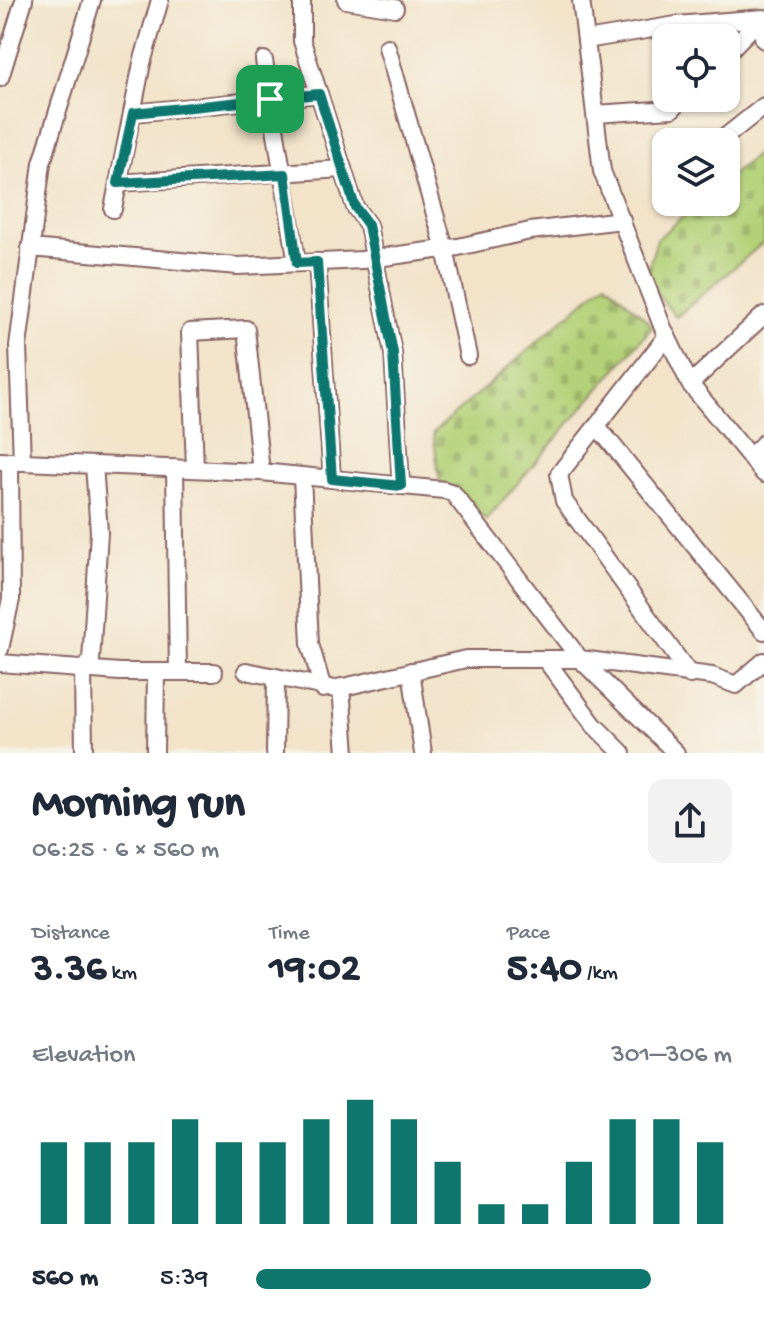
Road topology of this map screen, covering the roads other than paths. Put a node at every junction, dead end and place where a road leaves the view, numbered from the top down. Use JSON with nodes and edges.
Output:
{"nodes":[{"id":1,"x":24,"y":0,"type":"edge"},
{"id":2,"x":92,"y":0,"type":"edge"},
{"id":3,"x":160,"y":0,"type":"edge"},
{"id":4,"x":302,"y":0,"type":"edge"},
{"id":5,"x":346,"y":0,"type":"edge"},
{"id":6,"x":581,"y":0,"type":"edge"},
{"id":7,"x":395,"y":8,"type":"dead end"},
{"id":8,"x":762,"y":19,"type":"edge"},
{"id":9,"x":586,"y":40,"type":"junction"},
{"id":10,"x":740,"y":40,"type":"edge"},
{"id":11,"x":764,"y":40,"type":"edge"},
{"id":12,"x":387,"y":47,"type":"dead end"},
{"id":13,"x":264,"y":60,"type":"dead end"},
{"id":14,"x":0,"y":78,"type":"edge"},
{"id":15,"x":319,"y":94,"type":"junction"},
{"id":16,"x":270,"y":99,"type":"junction"},
{"id":17,"x":652,"y":110,"type":"edge"},
{"id":18,"x":762,"y":110,"type":"edge"},
{"id":19,"x":133,"y":113,"type":"junction"},
{"id":20,"x":595,"y":114,"type":"junction"},
{"id":21,"x":738,"y":128,"type":"edge"},
{"id":22,"x":343,"y":169,"type":"junction"},
{"id":23,"x":285,"y":174,"type":"junction"},
{"id":24,"x":118,"y":183,"type":"junction"},
{"id":25,"x":113,"y":209,"type":"dead end"},
{"id":26,"x":622,"y":220,"type":"junction"},
{"id":27,"x":30,"y":248,"type":"junction"},
{"id":28,"x":445,"y":249,"type":"junction"},
{"id":29,"x":372,"y":258,"type":"junction"},
{"id":30,"x":317,"y":262,"type":"junction"},
{"id":31,"x":297,"y":263,"type":"junction"},
{"id":32,"x":764,"y":315,"type":"edge"},
{"id":33,"x":667,"y":336,"type":"junction"},
{"id":34,"x":468,"y":356,"type":"dead end"},
{"id":35,"x":690,"y":384,"type":"junction"},
{"id":36,"x":597,"y":426,"type":"junction"},
{"id":37,"x":764,"y":443,"type":"edge"},
{"id":38,"x":750,"y":457,"type":"junction"},
{"id":39,"x":11,"y":461,"type":"edge"},
{"id":40,"x":94,"y":465,"type":"junction"},
{"id":41,"x":175,"y":468,"type":"junction"},
{"id":42,"x":195,"y":469,"type":"junction"},
{"id":43,"x":261,"y":472,"type":"junction"},
{"id":44,"x":764,"y":474,"type":"edge"},
{"id":45,"x":302,"y":476,"type":"junction"},
{"id":46,"x":332,"y":479,"type":"junction"},
{"id":47,"x":401,"y":486,"type":"junction"},
{"id":48,"x":764,"y":631,"type":"edge"},
{"id":49,"x":0,"y":649,"type":"edge"},
{"id":50,"x":545,"y":659,"type":"junction"},
{"id":51,"x":580,"y":659,"type":"junction"},
{"id":52,"x":764,"y":661,"type":"edge"},
{"id":53,"x":0,"y":663,"type":"edge"},
{"id":54,"x":83,"y":669,"type":"junction"},
{"id":55,"x":246,"y":671,"type":"dead end"},
{"id":56,"x":411,"y":671,"type":"junction"},
{"id":57,"x":156,"y":672,"type":"junction"},
{"id":58,"x":178,"y":672,"type":"junction"},
{"id":59,"x":214,"y":672,"type":"dead end"},
{"id":60,"x":690,"y":675,"type":"junction"},
{"id":61,"x":276,"y":677,"type":"junction"},
{"id":62,"x":341,"y":687,"type":"junction"},
{"id":63,"x":323,"y":689,"type":"junction"},
{"id":64,"x":84,"y":753,"type":"edge"},
{"id":65,"x":155,"y":753,"type":"edge"},
{"id":66,"x":275,"y":753,"type":"edge"},
{"id":67,"x":346,"y":753,"type":"edge"},
{"id":68,"x":423,"y":753,"type":"edge"},
{"id":69,"x":622,"y":753,"type":"edge"},
{"id":70,"x":676,"y":753,"type":"edge"}],
"edges":[{"from":1,"to":14,"type":"street"},
{"from":2,"to":27,"type":"street"},
{"from":3,"to":19,"type":"street"},
{"from":4,"to":15,"type":"street"},
{"from":5,"to":7,"type":"street"},
{"from":6,"to":9,"type":"street"},
{"from":8,"to":9,"type":"street"},
{"from":8,"to":10,"type":"street"},
{"from":8,"to":11,"type":"street"},
{"from":9,"to":20,"type":"street"},
{"from":12,"to":28,"type":"street"},
{"from":13,"to":16,"type":"street"},
{"from":15,"to":16,"type":"street"},
{"from":15,"to":22,"type":"street"},
{"from":16,"to":19,"type":"street"},
{"from":16,"to":23,"type":"street"},
{"from":17,"to":20,"type":"street"},
{"from":18,"to":21,"type":"street"},
{"from":19,"to":24,"type":"street"},
{"from":20,"to":26,"type":"street"},
{"from":22,"to":23,"type":"street"},
{"from":22,"to":29,"type":"street"},
{"from":23,"to":24,"type":"street"},
{"from":23,"to":31,"type":"street"},
{"from":24,"to":25,"type":"street"},
{"from":26,"to":28,"type":"street"},
{"from":26,"to":33,"type":"street"},
{"from":27,"to":31,"type":"street"},
{"from":27,"to":39,"type":"street"},
{"from":28,"to":29,"type":"street"},
{"from":28,"to":34,"type":"street"},
{"from":29,"to":30,"type":"street"},
{"from":29,"to":47,"type":"street"},
{"from":30,"to":31,"type":"street"},
{"from":30,"to":46,"type":"street"},
{"from":32,"to":35,"type":"street"},
{"from":33,"to":35,"type":"street"},
{"from":33,"to":36,"type":"street"},
{"from":35,"to":38,"type":"street"},
{"from":36,"to":48,"type":"street"},
{"from":36,"to":60,"type":"street"},
{"from":37,"to":38,"type":"street"},
{"from":38,"to":44,"type":"street"},
{"from":39,"to":40,"type":"street"},
{"from":39,"to":49,"type":"street"},
{"from":40,"to":41,"type":"street"},
{"from":40,"to":54,"type":"street"},
{"from":41,"to":42,"type":"street"},
{"from":41,"to":58,"type":"street"},
{"from":42,"to":43,"type":"street"},
{"from":42,"to":43,"type":"street"},
{"from":43,"to":45,"type":"street"},
{"from":45,"to":46,"type":"street"},
{"from":45,"to":63,"type":"street"},
{"from":46,"to":47,"type":"street"},
{"from":47,"to":51,"type":"street"},
{"from":50,"to":51,"type":"street"},
{"from":50,"to":56,"type":"street"},
{"from":50,"to":69,"type":"street"},
{"from":51,"to":60,"type":"street"},
{"from":51,"to":70,"type":"street"},
{"from":52,"to":60,"type":"street"},
{"from":53,"to":54,"type":"street"},
{"from":54,"to":57,"type":"street"},
{"from":54,"to":64,"type":"street"},
{"from":55,"to":61,"type":"street"},
{"from":56,"to":62,"type":"street"},
{"from":56,"to":68,"type":"street"},
{"from":57,"to":58,"type":"street"},
{"from":57,"to":65,"type":"street"},
{"from":58,"to":59,"type":"street"},
{"from":61,"to":63,"type":"street"},
{"from":61,"to":66,"type":"street"},
{"from":62,"to":63,"type":"street"},
{"from":62,"to":67,"type":"street"}]}
